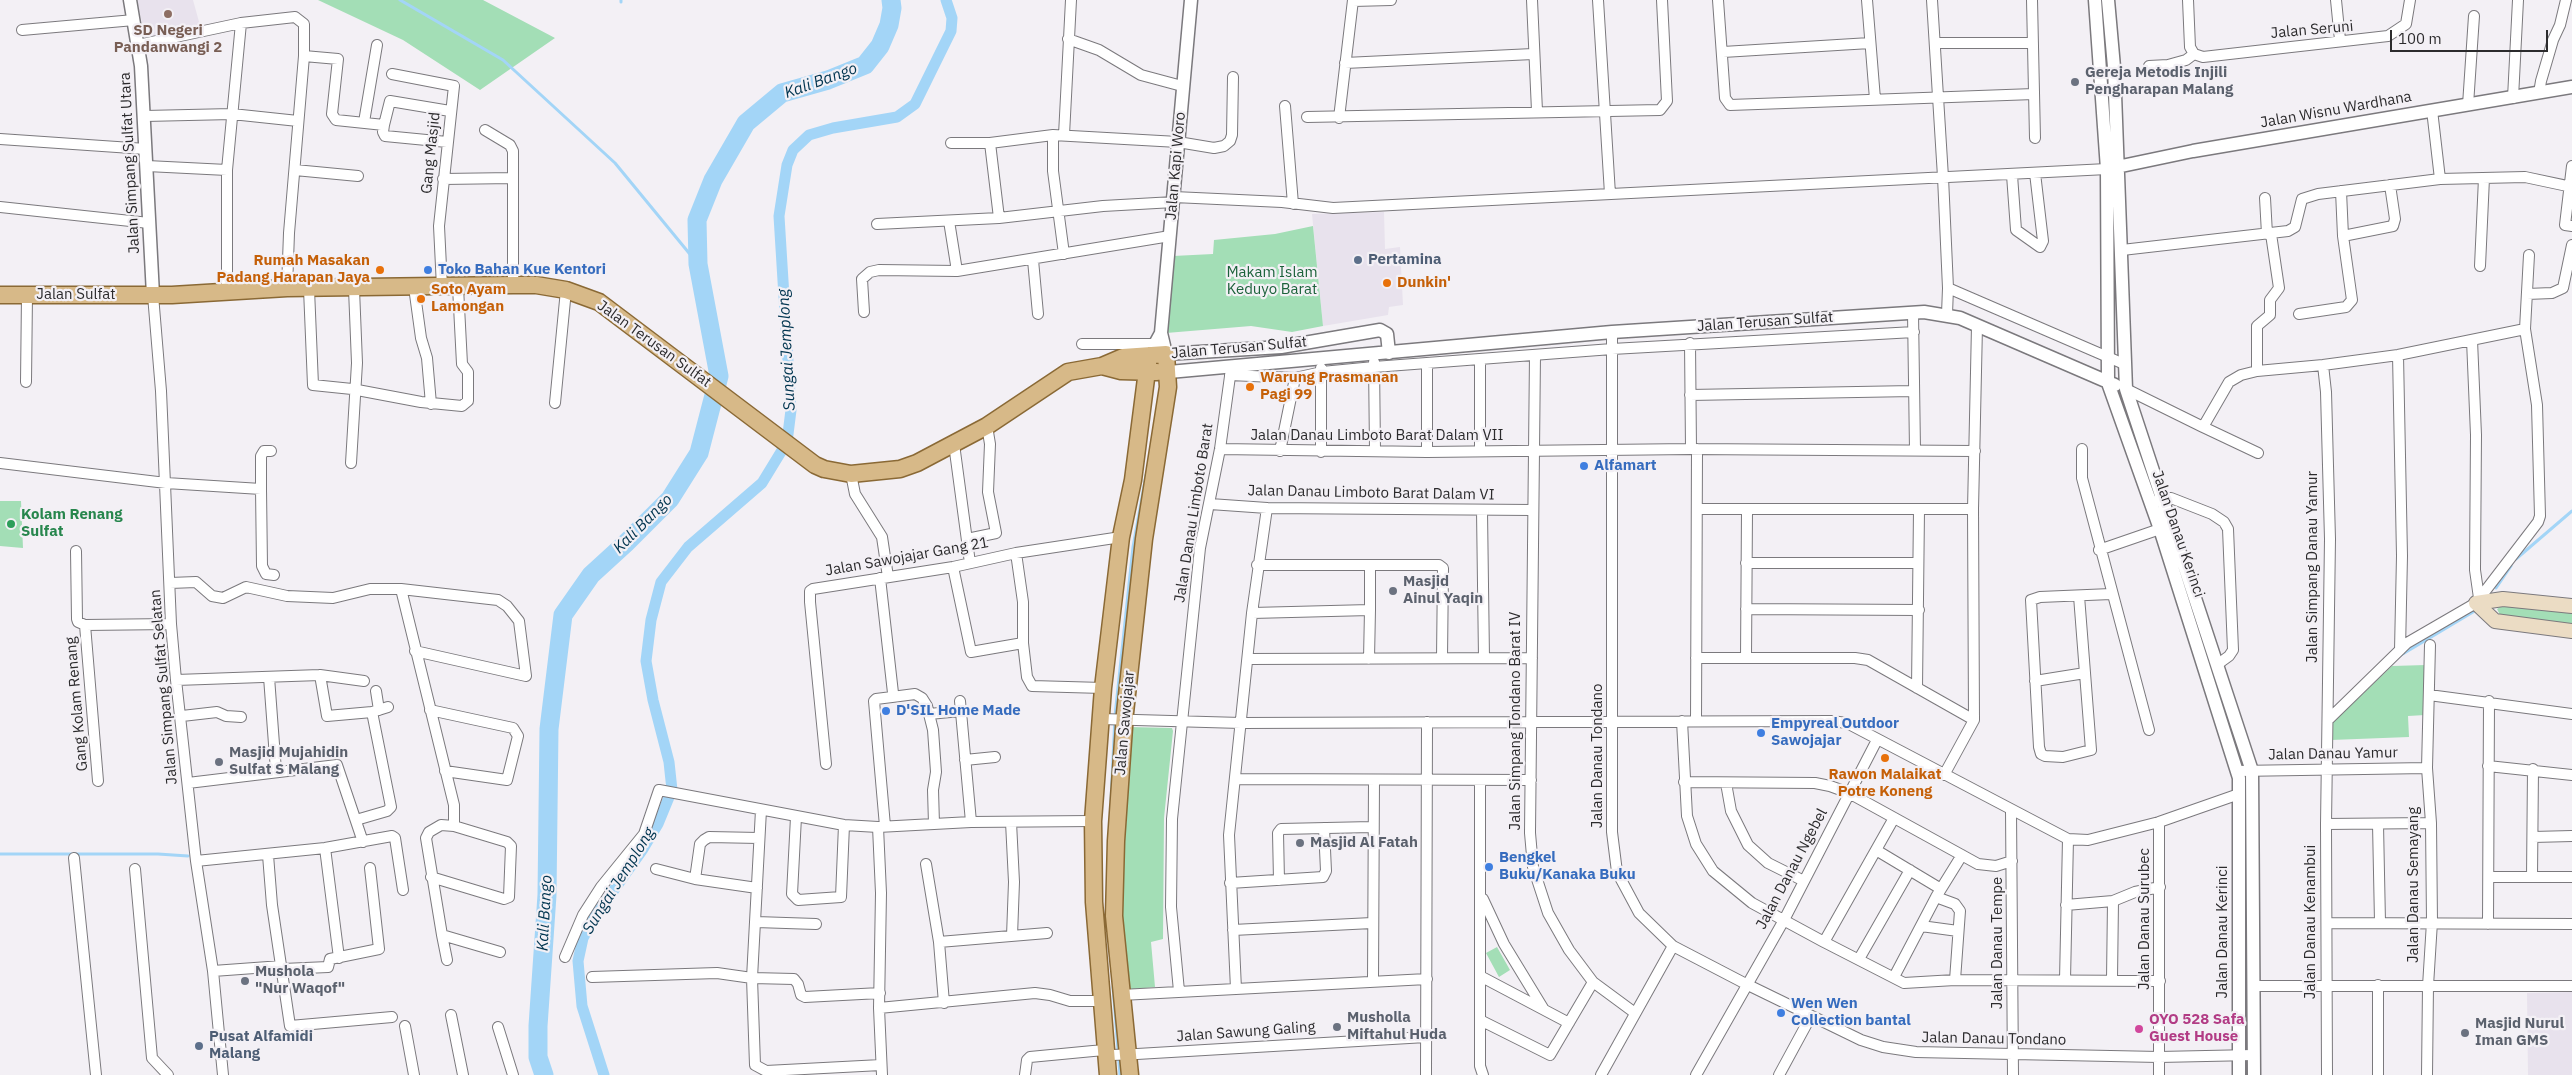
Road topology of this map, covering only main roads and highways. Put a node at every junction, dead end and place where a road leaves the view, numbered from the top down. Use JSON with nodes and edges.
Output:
{"nodes":[{"id":1,"x":153,"y":294,"type":"joint"},
{"id":2,"x":0,"y":295,"type":"edge"},
{"id":3,"x":1159,"y":346,"type":"junction"},
{"id":4,"x":1102,"y":366,"type":"junction"},
{"id":5,"x":1169,"y":372,"type":"junction"},
{"id":6,"x":1146,"y":373,"type":"junction"},
{"id":7,"x":2572,"y":606,"type":"edge"},
{"id":8,"x":2572,"y":631,"type":"edge"},
{"id":9,"x":1113,"y":720,"type":"junction"},
{"id":10,"x":1110,"y":972,"type":"junction"},
{"id":11,"x":1118,"y":1053,"type":"junction"},
{"id":12,"x":1108,"y":1075,"type":"edge"},
{"id":13,"x":1130,"y":1075,"type":"edge"}],
"edges":[{"from":1,"to":2,"type":"main road","name":"Jalan Sulfat"},
{"from":1,"to":4,"type":"main road","name":"Jalan Terusan Sulfat"},
{"from":3,"to":4,"type":"main road","name":"Jalan Terusan Sulfat"},
{"from":3,"to":5,"type":"main road","name":"Jalan Kapi Woro"},
{"from":3,"to":6,"type":"main road","name":"Jalan Kapi Woro"},
{"from":4,"to":6,"type":"main road","name":"Jalan Terusan Sulfat"},
{"from":5,"to":6,"type":"main road","name":"Jalan Terusan Sulfat"},
{"from":5,"to":9,"type":"main road","name":"Jalan Sawojajar"},
{"from":6,"to":9,"type":"main road","name":"Jalan Sawojajar"},
{"from":7,"to":8,"type":"main road"},
{"from":9,"to":10,"type":"main road","name":"Jalan Sawojajar"},
{"from":9,"to":10,"type":"main road","name":"Jalan Sawojajar"},
{"from":10,"to":11,"type":"main road","name":"Jalan Sawojajar"},
{"from":10,"to":11,"type":"main road","name":"Jalan Sawojajar"},
{"from":11,"to":12,"type":"main road","name":"Jalan Sawojajar"},
{"from":11,"to":13,"type":"main road","name":"Jalan Sawojajar"}]}
